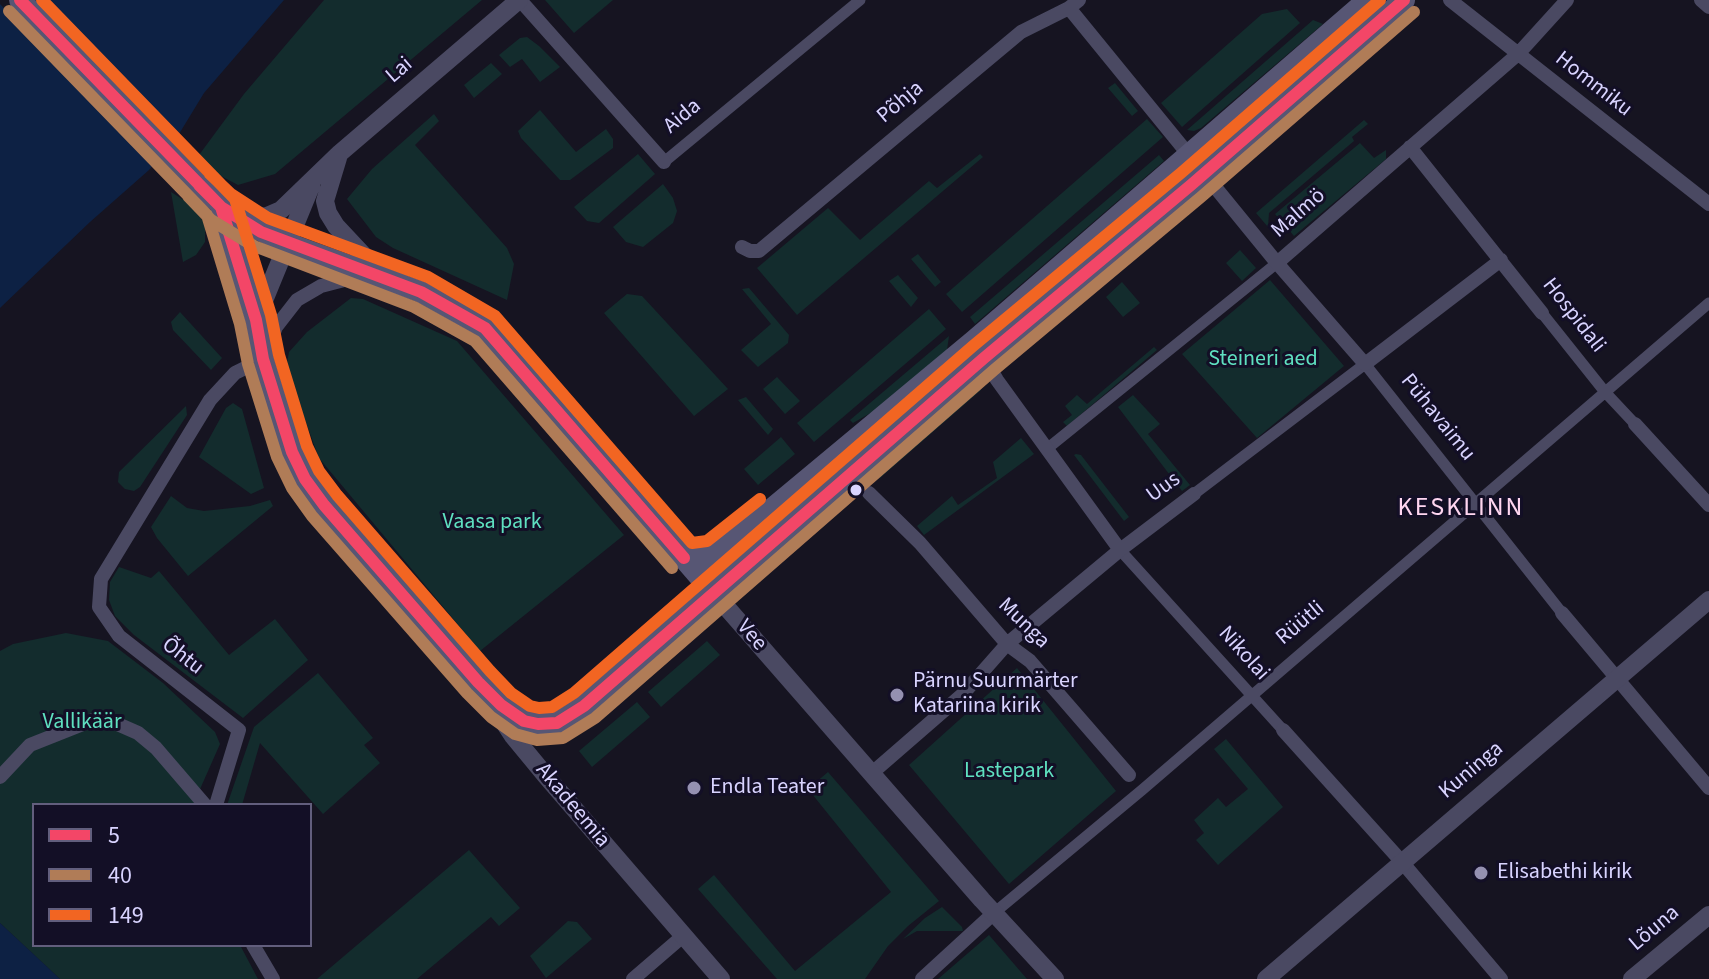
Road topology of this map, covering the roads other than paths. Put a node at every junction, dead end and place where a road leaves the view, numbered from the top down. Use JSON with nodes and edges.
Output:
{"nodes":[{"id":1,"x":20,"y":0,"type":"edge"},
{"id":2,"x":520,"y":0,"type":"edge"},
{"id":3,"x":860,"y":0,"type":"edge"},
{"id":4,"x":1368,"y":0,"type":"edge"},
{"id":5,"x":1404,"y":0,"type":"edge"},
{"id":6,"x":1450,"y":0,"type":"edge"},
{"id":7,"x":1567,"y":0,"type":"edge"},
{"id":8,"x":1701,"y":0,"type":"edge"},
{"id":9,"x":1074,"y":4,"type":"edge"},
{"id":10,"x":1709,"y":7,"type":"edge"},
{"id":11,"x":1518,"y":54,"type":"junction"},
{"id":12,"x":1410,"y":147,"type":"junction"},
{"id":13,"x":340,"y":153,"type":"junction"},
{"id":14,"x":1188,"y":153,"type":"junction"},
{"id":15,"x":664,"y":162,"type":"joint"},
{"id":16,"x":1204,"y":172,"type":"junction"},
{"id":17,"x":314,"y":179,"type":"junction"},
{"id":18,"x":1709,"y":204,"type":"edge"},
{"id":19,"x":230,"y":214,"type":"junction"},
{"id":20,"x":286,"y":243,"type":"junction"},
{"id":21,"x":742,"y":247,"type":"dead end"},
{"id":22,"x":1501,"y":260,"type":"junction"},
{"id":23,"x":1277,"y":263,"type":"junction"},
{"id":24,"x":421,"y":292,"type":"junction"},
{"id":25,"x":1709,"y":303,"type":"edge"},
{"id":26,"x":1542,"y":313,"type":"joint"},
{"id":27,"x":256,"y":320,"type":"junction"},
{"id":28,"x":979,"y":350,"type":"junction"},
{"id":29,"x":263,"y":359,"type":"junction"},
{"id":30,"x":1365,"y":364,"type":"junction"},
{"id":31,"x":1605,"y":392,"type":"junction"},
{"id":32,"x":1635,"y":424,"type":"joint"},
{"id":33,"x":1048,"y":448,"type":"junction"},
{"id":34,"x":869,"y":493,"type":"dead end"},
{"id":35,"x":1194,"y":494,"type":"joint"},
{"id":36,"x":1478,"y":503,"type":"junction"},
{"id":37,"x":1709,"y":505,"type":"edge"},
{"id":38,"x":1120,"y":550,"type":"junction"},
{"id":39,"x":684,"y":558,"type":"junction"},
{"id":40,"x":714,"y":593,"type":"junction"},
{"id":41,"x":1709,"y":600,"type":"edge"},
{"id":42,"x":1562,"y":613,"type":"joint"},
{"id":43,"x":1007,"y":644,"type":"junction"},
{"id":44,"x":1617,"y":680,"type":"junction"},
{"id":45,"x":478,"y":682,"type":"junction"},
{"id":46,"x":1251,"y":696,"type":"junction"},
{"id":47,"x":1283,"y":730,"type":"joint"},
{"id":48,"x":872,"y":773,"type":"junction"},
{"id":49,"x":1129,"y":775,"type":"joint"},
{"id":50,"x":0,"y":777,"type":"edge"},
{"id":51,"x":1709,"y":788,"type":"edge"},
{"id":52,"x":1142,"y":790,"type":"junction"},
{"id":53,"x":203,"y":803,"type":"edge"},
{"id":54,"x":217,"y":803,"type":"edge"},
{"id":55,"x":1402,"y":862,"type":"junction"},
{"id":56,"x":994,"y":913,"type":"junction"},
{"id":57,"x":1709,"y":915,"type":"edge"},
{"id":58,"x":683,"y":936,"type":"junction"},
{"id":59,"x":254,"y":947,"type":"edge"},
{"id":60,"x":273,"y":979,"type":"edge"},
{"id":61,"x":633,"y":979,"type":"edge"},
{"id":62,"x":721,"y":979,"type":"edge"},
{"id":63,"x":922,"y":979,"type":"edge"},
{"id":64,"x":1055,"y":979,"type":"edge"},
{"id":65,"x":1266,"y":979,"type":"edge"},
{"id":66,"x":1501,"y":979,"type":"edge"},
{"id":67,"x":1632,"y":979,"type":"edge"}],
"edges":[{"from":1,"to":19,"type":"main road"},
{"from":2,"to":13,"type":"street","name":"Lai"},
{"from":2,"to":15,"type":"street","name":"Aida"},
{"from":3,"to":15,"type":"street","name":"Aida"},
{"from":4,"to":14,"type":"main road"},
{"from":5,"to":16,"type":"main road"},
{"from":6,"to":11,"type":"street","name":"Hommiku"},
{"from":7,"to":11,"type":"street","name":"Malmö"},
{"from":8,"to":10,"type":"street"},
{"from":9,"to":14,"type":"street","name":"Pühavaimu"},
{"from":9,"to":21,"type":"street","name":"Põhja"},
{"from":11,"to":12,"type":"street","name":"Malmö"},
{"from":11,"to":18,"type":"street","name":"Hommiku"},
{"from":12,"to":22,"type":"street","name":"Hospidali"},
{"from":12,"to":23,"type":"street","name":"Malmö"},
{"from":13,"to":17,"type":"street","name":"Lai"},
{"from":13,"to":24,"type":"street"},
{"from":14,"to":16,"type":"street","name":"Pühavaimu"},
{"from":14,"to":28,"type":"main road"},
{"from":16,"to":23,"type":"street","name":"Pühavaimu"},
{"from":16,"to":28,"type":"main road"},
{"from":17,"to":19,"type":"street","name":"Lai"},
{"from":17,"to":20,"type":"street","name":"Lai"},
{"from":19,"to":20,"type":"main road","name":"Vee"},
{"from":19,"to":27,"type":"main road","name":"Akadeemia"},
{"from":20,"to":24,"type":"main road","name":"Vee"},
{"from":20,"to":27,"type":"street","name":"Lai"},
{"from":22,"to":26,"type":"street","name":"Hospidali"},
{"from":22,"to":30,"type":"street","name":"Uus"},
{"from":23,"to":30,"type":"street","name":"Pühavaimu"},
{"from":23,"to":33,"type":"street","name":"Malmö"},
{"from":24,"to":29,"type":"street"},
{"from":24,"to":39,"type":"main road","name":"Vee"},
{"from":25,"to":31,"type":"street","name":"Rüütli"},
{"from":26,"to":31,"type":"street","name":"Hospidali"},
{"from":27,"to":29,"type":"main road","name":"Akadeemia"},
{"from":28,"to":33,"type":"street","name":"Nikolai"},
{"from":28,"to":39,"type":"main road"},
{"from":28,"to":40,"type":"main road"},
{"from":29,"to":45,"type":"main road","name":"Akadeemia"},
{"from":29,"to":54,"type":"street","name":"Õhtu"},
{"from":30,"to":35,"type":"street","name":"Uus"},
{"from":30,"to":36,"type":"street","name":"Pühavaimu"},
{"from":31,"to":32,"type":"street","name":"Hospidali"},
{"from":31,"to":36,"type":"street","name":"Rüütli"},
{"from":32,"to":37,"type":"street","name":"Hospidali"},
{"from":33,"to":38,"type":"street","name":"Nikolai"},
{"from":34,"to":43,"type":"street","name":"Munga"},
{"from":35,"to":38,"type":"street","name":"Uus"},
{"from":36,"to":42,"type":"street","name":"Pühavaimu"},
{"from":36,"to":46,"type":"street","name":"Rüütli"},
{"from":38,"to":43,"type":"street","name":"Uus"},
{"from":38,"to":46,"type":"street","name":"Nikolai"},
{"from":39,"to":40,"type":"main road","name":"Vee"},
{"from":40,"to":45,"type":"main road"},
{"from":40,"to":48,"type":"street","name":"Vee"},
{"from":41,"to":44,"type":"street","name":"Kuninga"},
{"from":42,"to":44,"type":"street","name":"Pühavaimu"},
{"from":43,"to":48,"type":"street","name":"Uus"},
{"from":43,"to":49,"type":"street","name":"Munga"},
{"from":44,"to":51,"type":"street","name":"Pühavaimu"},
{"from":44,"to":55,"type":"street","name":"Kuninga"},
{"from":45,"to":58,"type":"street","name":"Akadeemia"},
{"from":46,"to":47,"type":"street","name":"Nikolai"},
{"from":46,"to":52,"type":"street","name":"Rüütli"},
{"from":47,"to":55,"type":"street","name":"Nikolai"},
{"from":48,"to":56,"type":"street","name":"Vee"},
{"from":49,"to":52,"type":"street","name":"Munga"},
{"from":50,"to":53,"type":"street"},
{"from":52,"to":56,"type":"street","name":"Rüütli"},
{"from":55,"to":65,"type":"street","name":"Kuninga"},
{"from":55,"to":66,"type":"street","name":"Nikolai"},
{"from":56,"to":63,"type":"street","name":"Rüütli"},
{"from":56,"to":64,"type":"street","name":"Vee"},
{"from":57,"to":67,"type":"street","name":"Lõuna"},
{"from":58,"to":61,"type":"street"},
{"from":58,"to":62,"type":"street","name":"Akadeemia"},
{"from":59,"to":60,"type":"street"}]}
